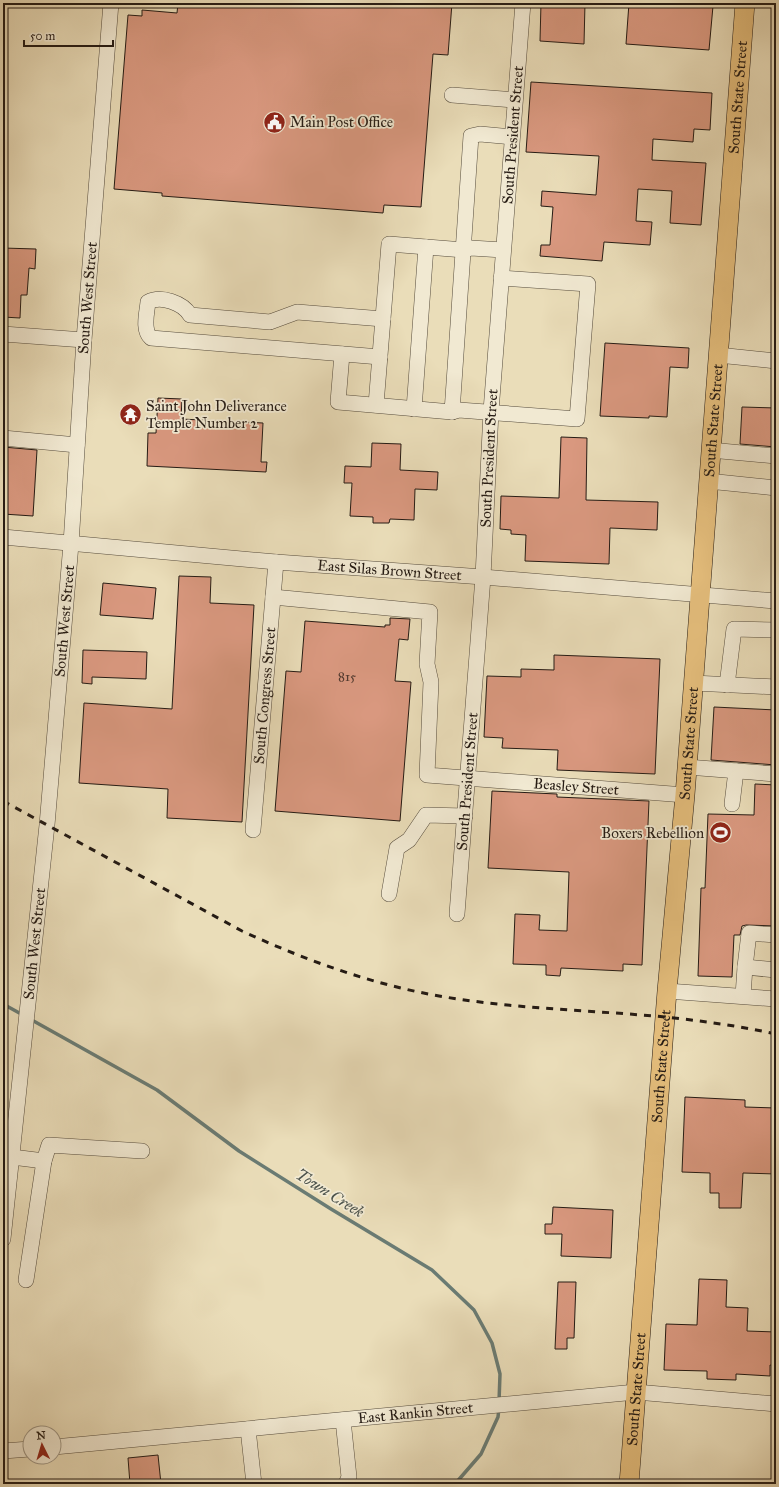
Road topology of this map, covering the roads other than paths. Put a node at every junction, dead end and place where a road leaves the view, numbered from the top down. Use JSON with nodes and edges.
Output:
{"nodes":[{"id":1,"x":111,"y":3,"type":"edge"},
{"id":2,"x":523,"y":3,"type":"edge"},
{"id":3,"x":745,"y":3,"type":"edge"},
{"id":4,"x":452,"y":95,"type":"dead end"},
{"id":5,"x":515,"y":100,"type":"junction"},
{"id":6,"x":512,"y":141,"type":"junction"},
{"id":7,"x":426,"y":247,"type":"junction"},
{"id":8,"x":464,"y":250,"type":"junction"},
{"id":9,"x":503,"y":253,"type":"junction"},
{"id":10,"x":501,"y":278,"type":"junction"},
{"id":11,"x":383,"y":319,"type":"junction"},
{"id":12,"x":3,"y":334,"type":"edge"},
{"id":13,"x":84,"y":340,"type":"junction"},
{"id":14,"x":342,"y":354,"type":"junction"},
{"id":15,"x":718,"y":355,"type":"junction"},
{"id":16,"x":380,"y":357,"type":"junction"},
{"id":17,"x":776,"y":361,"type":"edge"},
{"id":18,"x":376,"y":405,"type":"junction"},
{"id":19,"x":414,"y":408,"type":"junction"},
{"id":20,"x":452,"y":412,"type":"junction"},
{"id":21,"x":491,"y":415,"type":"junction"},
{"id":22,"x":3,"y":438,"type":"edge"},
{"id":23,"x":77,"y":444,"type":"junction"},
{"id":24,"x":710,"y":450,"type":"junction"},
{"id":25,"x":776,"y":456,"type":"edge"},
{"id":26,"x":708,"y":481,"type":"junction"},
{"id":27,"x":776,"y":488,"type":"edge"},
{"id":28,"x":3,"y":537,"type":"edge"},
{"id":29,"x":71,"y":544,"type":"junction"},
{"id":30,"x":276,"y":562,"type":"junction"},
{"id":31,"x":482,"y":577,"type":"junction"},
{"id":32,"x":699,"y":595,"type":"junction"},
{"id":33,"x":273,"y":598,"type":"junction"},
{"id":34,"x":776,"y":601,"type":"edge"},
{"id":35,"x":776,"y":630,"type":"edge"},
{"id":36,"x":693,"y":683,"type":"junction"},
{"id":37,"x":727,"y":684,"type":"junction"},
{"id":38,"x":776,"y":687,"type":"edge"},
{"id":39,"x":687,"y":767,"type":"junction"},
{"id":40,"x":736,"y":771,"type":"junction"},
{"id":41,"x":776,"y":774,"type":"edge"},
{"id":42,"x":468,"y":778,"type":"junction"},
{"id":43,"x":685,"y":795,"type":"junction"},
{"id":44,"x":732,"y":804,"type":"dead end"},
{"id":45,"x":465,"y":816,"type":"junction"},
{"id":46,"x":253,"y":830,"type":"dead end"},
{"id":47,"x":389,"y":894,"type":"dead end"},
{"id":48,"x":457,"y":914,"type":"dead end"},
{"id":49,"x":776,"y":935,"type":"edge"},
{"id":50,"x":745,"y":967,"type":"junction"},
{"id":51,"x":776,"y":970,"type":"edge"},
{"id":52,"x":667,"y":991,"type":"junction"},
{"id":53,"x":743,"y":996,"type":"junction"},
{"id":54,"x":776,"y":999,"type":"edge"},
{"id":55,"x":142,"y":1151,"type":"dead end"},
{"id":56,"x":12,"y":1157,"type":"junction"},
{"id":57,"x":44,"y":1161,"type":"junction"},
{"id":58,"x":3,"y":1239,"type":"edge"},
{"id":59,"x":26,"y":1280,"type":"dead end"},
{"id":60,"x":636,"y":1392,"type":"junction"},
{"id":61,"x":776,"y":1404,"type":"edge"},
{"id":62,"x":343,"y":1420,"type":"junction"},
{"id":63,"x":248,"y":1429,"type":"junction"},
{"id":64,"x":62,"y":1446,"type":"edge"},
{"id":65,"x":22,"y":1450,"type":"edge"},
{"id":66,"x":3,"y":1452,"type":"edge"},
{"id":67,"x":254,"y":1484,"type":"edge"},
{"id":68,"x":346,"y":1484,"type":"edge"},
{"id":69,"x":629,"y":1484,"type":"edge"}],
"edges":[{"from":1,"to":13,"type":"street","name":"South West Street"},
{"from":2,"to":5,"type":"street","name":"South President Street"},
{"from":3,"to":15,"type":"main road","name":"South State Street"},
{"from":4,"to":5,"type":"street"},
{"from":5,"to":6,"type":"street","name":"South President Street"},
{"from":6,"to":8,"type":"street"},
{"from":6,"to":9,"type":"street","name":"South President Street"},
{"from":7,"to":8,"type":"street"},
{"from":7,"to":11,"type":"street"},
{"from":7,"to":19,"type":"street"},
{"from":8,"to":9,"type":"street"},
{"from":8,"to":20,"type":"street"},
{"from":9,"to":10,"type":"street","name":"South President Street"},
{"from":10,"to":21,"type":"street","name":"South President Street"},
{"from":10,"to":21,"type":"street"},
{"from":11,"to":14,"type":"street"},
{"from":11,"to":16,"type":"street"},
{"from":12,"to":13,"type":"street"},
{"from":13,"to":23,"type":"street","name":"South West Street"},
{"from":14,"to":16,"type":"street"},
{"from":14,"to":18,"type":"street"},
{"from":15,"to":17,"type":"street"},
{"from":15,"to":24,"type":"main road","name":"South State Street"},
{"from":16,"to":18,"type":"street"},
{"from":18,"to":19,"type":"street"},
{"from":19,"to":20,"type":"street"},
{"from":20,"to":21,"type":"street"},
{"from":21,"to":31,"type":"street","name":"South President Street"},
{"from":22,"to":23,"type":"street"},
{"from":23,"to":29,"type":"street","name":"South West Street"},
{"from":24,"to":25,"type":"street"},
{"from":24,"to":26,"type":"main road","name":"South State Street"},
{"from":26,"to":27,"type":"street"},
{"from":26,"to":32,"type":"main road","name":"South State Street"},
{"from":28,"to":29,"type":"street","name":"East Silas Brown Street"},
{"from":29,"to":30,"type":"street","name":"East Silas Brown Street"},
{"from":29,"to":56,"type":"street","name":"South West Street"},
{"from":30,"to":31,"type":"street","name":"East Silas Brown Street"},
{"from":30,"to":33,"type":"street","name":"South Congress Street"},
{"from":31,"to":32,"type":"street","name":"East Silas Brown Street"},
{"from":31,"to":42,"type":"street","name":"South President Street"},
{"from":32,"to":34,"type":"street","name":"East Silas Brown Street"},
{"from":32,"to":36,"type":"main road","name":"South State Street"},
{"from":33,"to":42,"type":"street","name":"Beasley Street"},
{"from":33,"to":46,"type":"street","name":"South Congress Street"},
{"from":35,"to":37,"type":"street"},
{"from":36,"to":37,"type":"street"},
{"from":36,"to":39,"type":"main road","name":"South State Street"},
{"from":37,"to":38,"type":"street"},
{"from":39,"to":40,"type":"street"},
{"from":39,"to":43,"type":"main road","name":"South State Street"},
{"from":40,"to":41,"type":"street"},
{"from":40,"to":44,"type":"street"},
{"from":42,"to":43,"type":"street","name":"Beasley Street"},
{"from":42,"to":45,"type":"street","name":"South President Street"},
{"from":43,"to":52,"type":"main road","name":"South State Street"},
{"from":45,"to":47,"type":"street"},
{"from":45,"to":48,"type":"street","name":"South President Street"},
{"from":49,"to":50,"type":"street"},
{"from":50,"to":51,"type":"street"},
{"from":50,"to":53,"type":"street"},
{"from":52,"to":53,"type":"street"},
{"from":52,"to":60,"type":"main road","name":"South State Street"},
{"from":53,"to":54,"type":"street"},
{"from":55,"to":57,"type":"street"},
{"from":56,"to":57,"type":"street"},
{"from":56,"to":58,"type":"street","name":"South West Street"},
{"from":57,"to":59,"type":"street"},
{"from":60,"to":61,"type":"street","name":"East Rankin Street"},
{"from":60,"to":62,"type":"street","name":"East Rankin Street"},
{"from":60,"to":69,"type":"main road","name":"South State Street"},
{"from":62,"to":63,"type":"street","name":"East Rankin Street"},
{"from":62,"to":68,"type":"street"},
{"from":63,"to":64,"type":"street","name":"East Rankin Street"},
{"from":63,"to":67,"type":"street"},
{"from":65,"to":66,"type":"street"}]}
